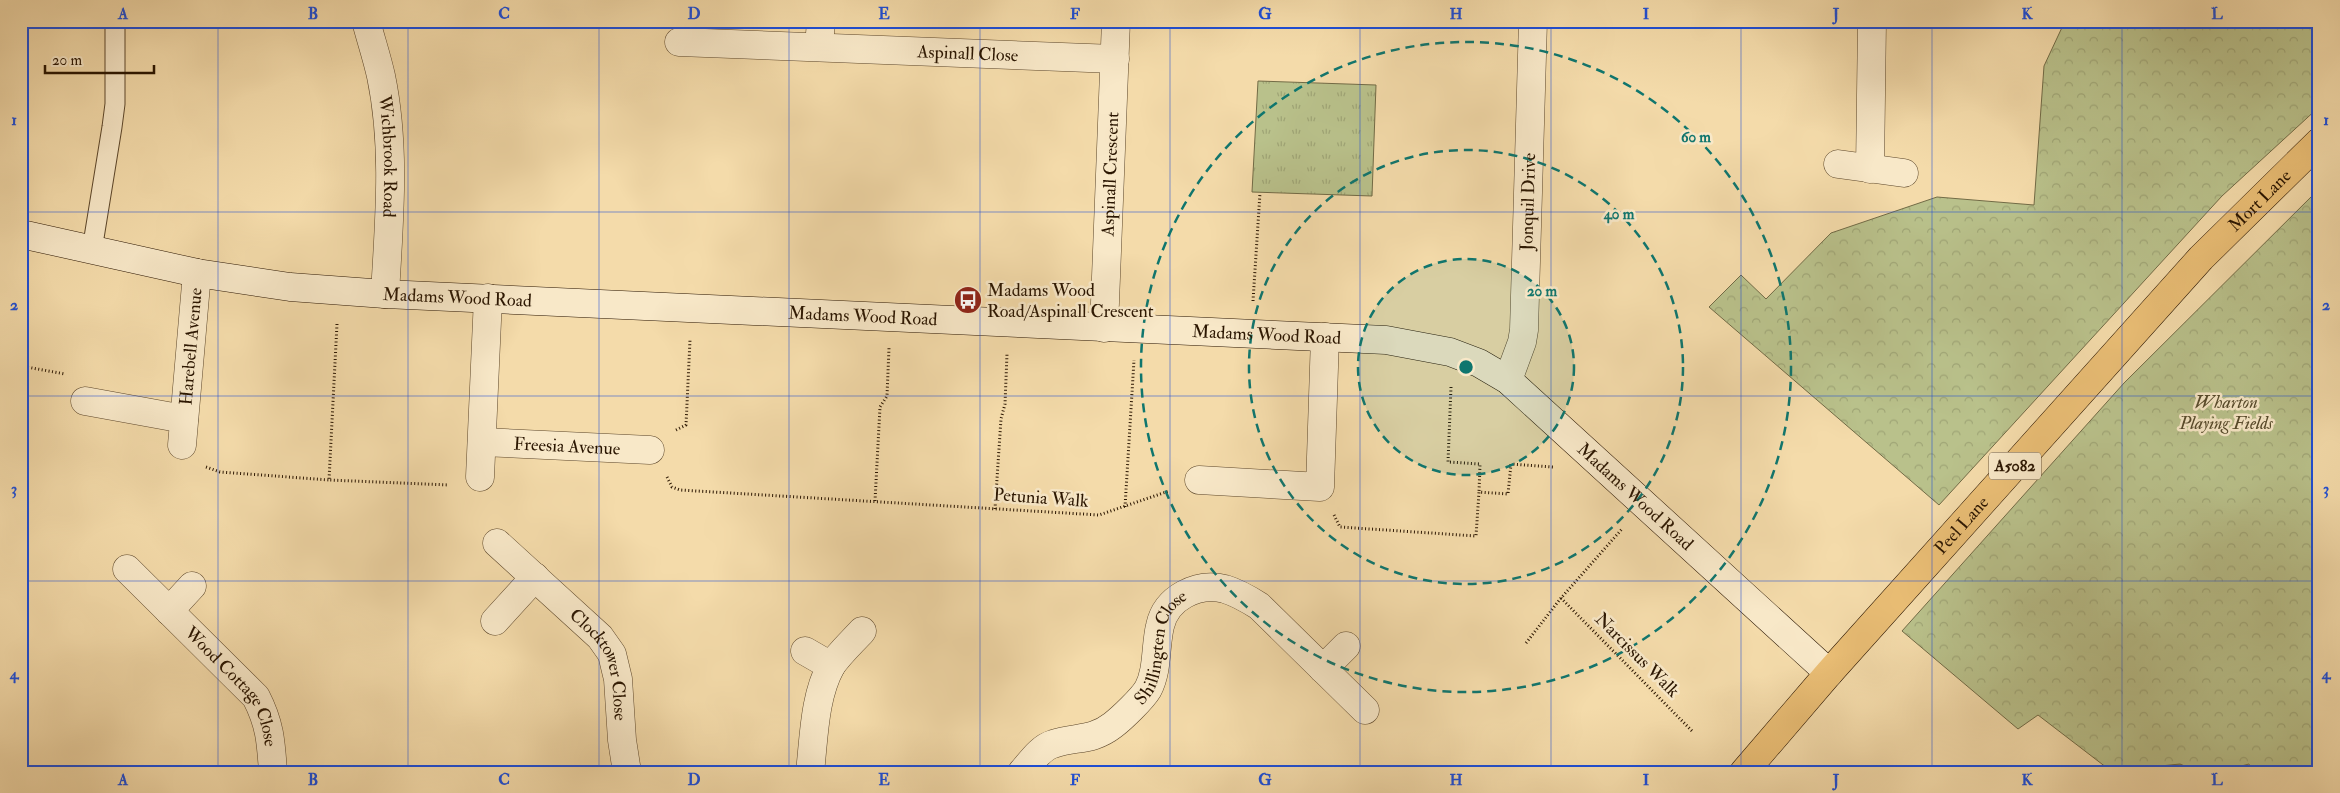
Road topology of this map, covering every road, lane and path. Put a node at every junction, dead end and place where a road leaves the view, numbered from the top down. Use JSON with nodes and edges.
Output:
{"nodes":[{"id":1,"x":115,"y":21,"type":"edge"},
{"id":2,"x":366,"y":21,"type":"edge"},
{"id":3,"x":1116,"y":21,"type":"edge"},
{"id":4,"x":1533,"y":21,"type":"edge"},
{"id":5,"x":1872,"y":21,"type":"edge"},
{"id":6,"x":820,"y":34,"type":"edge"},
{"id":7,"x":679,"y":42,"type":"dead end"},
{"id":8,"x":1115,"y":58,"type":"junction"},
{"id":9,"x":2319,"y":142,"type":"edge"},
{"id":10,"x":1838,"y":164,"type":"dead end"},
{"id":11,"x":1870,"y":168,"type":"junction"},
{"id":12,"x":1904,"y":173,"type":"dead end"},
{"id":13,"x":1260,"y":193,"type":"dead end"},
{"id":14,"x":21,"y":234,"type":"edge"},
{"id":15,"x":92,"y":250,"type":"junction"},
{"id":16,"x":2201,"y":258,"type":"joint"},
{"id":17,"x":197,"y":273,"type":"junction"},
{"id":18,"x":339,"y":290,"type":"junction"},
{"id":19,"x":385,"y":294,"type":"junction"},
{"id":20,"x":488,"y":298,"type":"junction"},
{"id":21,"x":691,"y":307,"type":"junction"},
{"id":22,"x":891,"y":317,"type":"junction"},
{"id":23,"x":1008,"y":323,"type":"junction"},
{"id":24,"x":1104,"y":328,"type":"junction"},
{"id":25,"x":1135,"y":329,"type":"junction"},
{"id":26,"x":1251,"y":334,"type":"junction"},
{"id":27,"x":1325,"y":337,"type":"junction"},
{"id":28,"x":1458,"y":356,"type":"junction"},
{"id":29,"x":21,"y":366,"type":"edge"},
{"id":30,"x":1508,"y":380,"type":"junction"},
{"id":31,"x":85,"y":401,"type":"joint"},
{"id":32,"x":183,"y":432,"type":"junction"},
{"id":33,"x":482,"y":442,"type":"junction"},
{"id":34,"x":1575,"y":442,"type":"junction"},
{"id":35,"x":650,"y":450,"type":"junction"},
{"id":36,"x":480,"y":477,"type":"joint"},
{"id":37,"x":329,"y":480,"type":"junction"},
{"id":38,"x":1199,"y":480,"type":"joint"},
{"id":39,"x":1320,"y":487,"type":"junction"},
{"id":40,"x":1479,"y":492,"type":"junction"},
{"id":41,"x":875,"y":501,"type":"junction"},
{"id":42,"x":1643,"y":504,"type":"junction"},
{"id":43,"x":1125,"y":507,"type":"junction"},
{"id":44,"x":995,"y":509,"type":"junction"},
{"id":45,"x":497,"y":543,"type":"dead end"},
{"id":46,"x":126,"y":569,"type":"dead end"},
{"id":47,"x":535,"y":578,"type":"junction"},
{"id":48,"x":192,"y":586,"type":"dead end"},
{"id":49,"x":1562,"y":598,"type":"junction"},
{"id":50,"x":169,"y":611,"type":"junction"},
{"id":51,"x":495,"y":621,"type":"dead end"},
{"id":52,"x":862,"y":631,"type":"dead end"},
{"id":53,"x":1526,"y":643,"type":"dead end"},
{"id":54,"x":1346,"y":646,"type":"dead end"},
{"id":55,"x":805,"y":652,"type":"dead end"},
{"id":56,"x":831,"y":666,"type":"junction"},
{"id":57,"x":1323,"y":669,"type":"junction"},
{"id":58,"x":1829,"y":673,"type":"junction"},
{"id":59,"x":1365,"y":710,"type":"dead end"},
{"id":60,"x":1693,"y":732,"type":"dead end"},
{"id":61,"x":273,"y":772,"type":"edge"},
{"id":62,"x":627,"y":772,"type":"edge"},
{"id":63,"x":810,"y":772,"type":"edge"},
{"id":64,"x":1022,"y":772,"type":"edge"},
{"id":65,"x":1744,"y":772,"type":"edge"}],
"edges":[{"from":1,"to":15,"type":"lane"},
{"from":2,"to":19,"type":"street","name":"Wichbrook Road"},
{"from":3,"to":8,"type":"street","name":"Aspinall Crescent"},
{"from":4,"to":30,"type":"street","name":"Jonquil Drive"},
{"from":5,"to":11,"type":"street"},
{"from":6,"to":7,"type":"street","name":"Aspinall Close"},
{"from":6,"to":8,"type":"street","name":"Aspinall Close"},
{"from":8,"to":24,"type":"street","name":"Aspinall Crescent"},
{"from":9,"to":16,"type":"main road","name":"Mort Lane","number":"A5082"},
{"from":10,"to":11,"type":"street"},
{"from":11,"to":12,"type":"street"},
{"from":13,"to":26,"type":"path"},
{"from":14,"to":15,"type":"street","name":"Madams Wood Road"},
{"from":15,"to":17,"type":"street","name":"Madams Wood Road"},
{"from":16,"to":58,"type":"main road","name":"Peel Lane","number":"A5082"},
{"from":17,"to":18,"type":"street","name":"Madams Wood Road"},
{"from":17,"to":32,"type":"street","name":"Harebell Avenue"},
{"from":18,"to":19,"type":"street","name":"Madams Wood Road"},
{"from":18,"to":37,"type":"path"},
{"from":19,"to":20,"type":"street","name":"Madams Wood Road"},
{"from":20,"to":21,"type":"street","name":"Madams Wood Road"},
{"from":20,"to":33,"type":"street"},
{"from":21,"to":22,"type":"street","name":"Madams Wood Road"},
{"from":21,"to":35,"type":"path"},
{"from":22,"to":23,"type":"street","name":"Madams Wood Road"},
{"from":22,"to":41,"type":"path"},
{"from":23,"to":24,"type":"street","name":"Madams Wood Road"},
{"from":23,"to":44,"type":"path"},
{"from":24,"to":25,"type":"street","name":"Madams Wood Road"},
{"from":25,"to":26,"type":"street","name":"Madams Wood Road"},
{"from":25,"to":43,"type":"path"},
{"from":26,"to":27,"type":"street","name":"Madams Wood Road"},
{"from":27,"to":28,"type":"street","name":"Madams Wood Road"},
{"from":27,"to":39,"type":"street"},
{"from":28,"to":30,"type":"street","name":"Madams Wood Road"},
{"from":28,"to":40,"type":"path"},
{"from":29,"to":31,"type":"path"},
{"from":30,"to":34,"type":"street","name":"Madams Wood Road"},
{"from":31,"to":32,"type":"street","name":"Harebell Avenue"},
{"from":32,"to":37,"type":"path"},
{"from":33,"to":35,"type":"street","name":"Freesia Avenue"},
{"from":33,"to":36,"type":"street"},
{"from":34,"to":40,"type":"path"},
{"from":34,"to":42,"type":"street","name":"Madams Wood Road"},
{"from":35,"to":41,"type":"path","name":"Petunia Walk"},
{"from":36,"to":37,"type":"path"},
{"from":38,"to":39,"type":"street"},
{"from":38,"to":43,"type":"path","name":"Petunia Walk"},
{"from":39,"to":40,"type":"path"},
{"from":41,"to":44,"type":"path","name":"Petunia Walk"},
{"from":42,"to":49,"type":"path"},
{"from":42,"to":58,"type":"street","name":"Madams Wood Road"},
{"from":43,"to":44,"type":"path","name":"Petunia Walk"},
{"from":45,"to":47,"type":"street","name":"Clocktower Close"},
{"from":46,"to":50,"type":"street","name":"Wood Cottage Close"},
{"from":47,"to":51,"type":"street"},
{"from":47,"to":62,"type":"street","name":"Clocktower Close"},
{"from":48,"to":50,"type":"street","name":"Wood Cottage Close"},
{"from":49,"to":53,"type":"path"},
{"from":49,"to":60,"type":"path","name":"Narcissus Walk"},
{"from":50,"to":61,"type":"street","name":"Wood Cottage Close"},
{"from":52,"to":56,"type":"street"},
{"from":54,"to":57,"type":"street"},
{"from":55,"to":56,"type":"street"},
{"from":56,"to":63,"type":"street"},
{"from":57,"to":59,"type":"street","name":"Shillingten Close"},
{"from":57,"to":64,"type":"street","name":"Shillingten Close"},
{"from":58,"to":65,"type":"main road","name":"Peel Lane","number":"A5082"}]}
